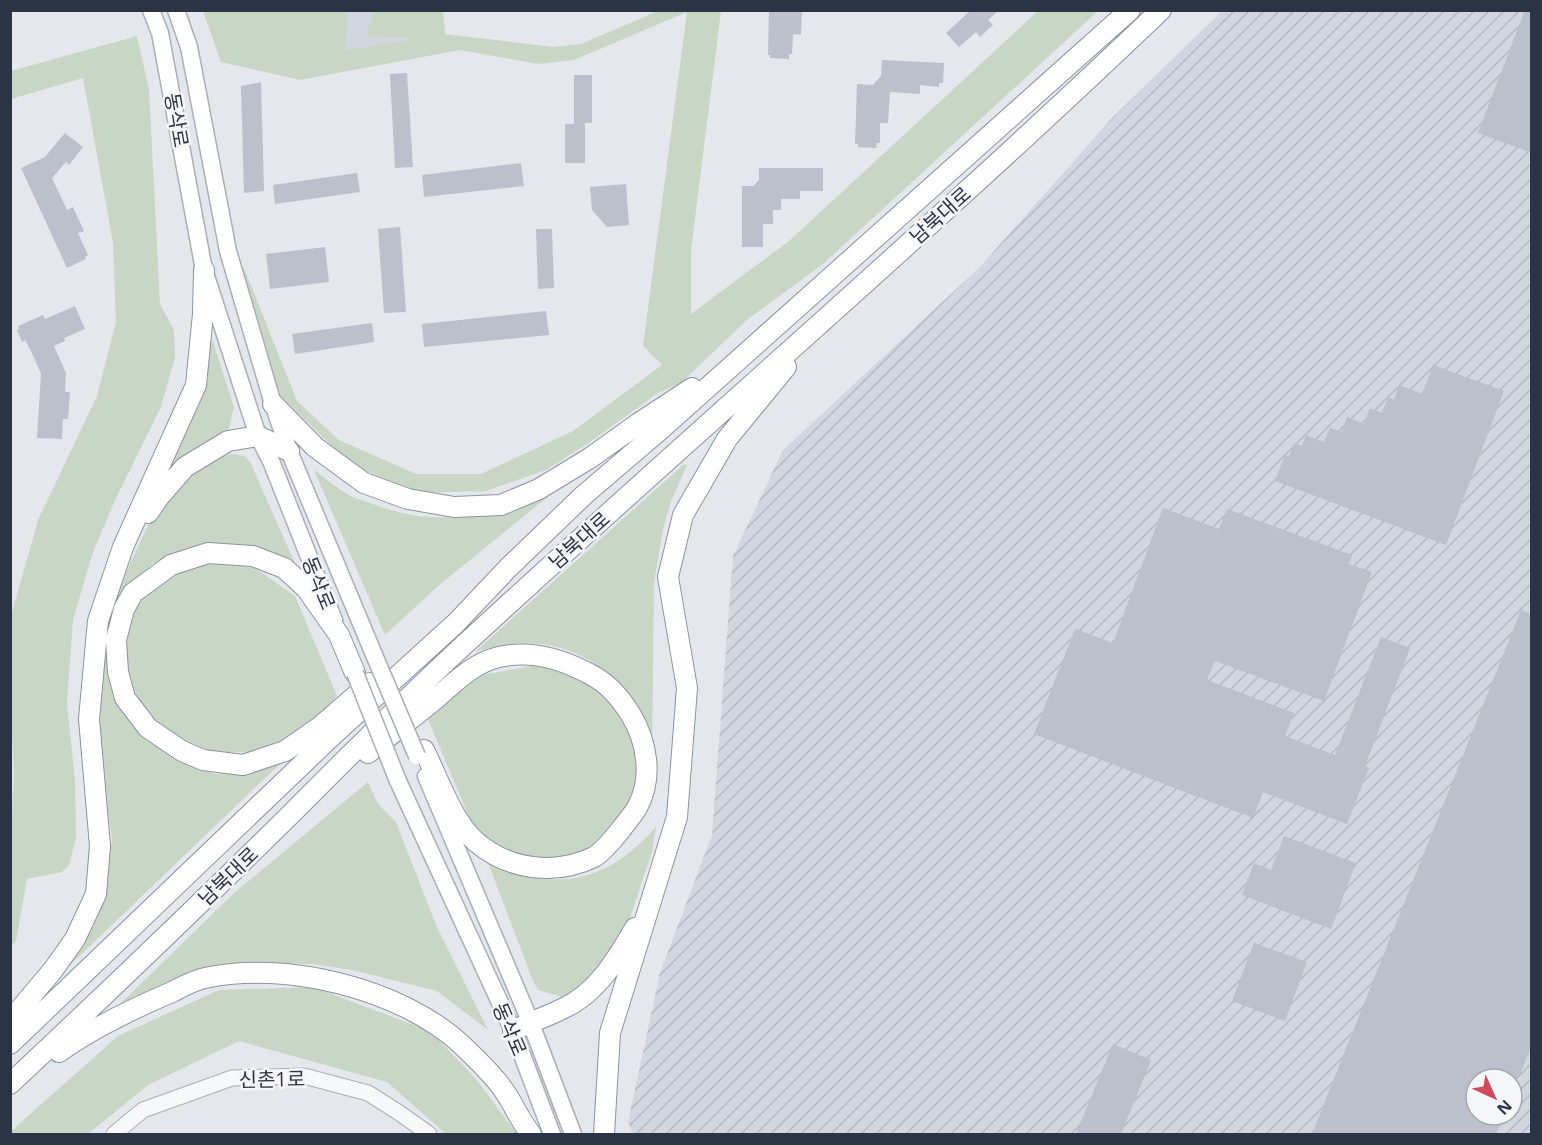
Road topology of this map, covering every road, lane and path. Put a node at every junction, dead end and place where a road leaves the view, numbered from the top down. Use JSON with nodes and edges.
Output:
{"nodes":[{"id":1,"x":151,"y":10,"type":"edge"},
{"id":2,"x":176,"y":10,"type":"edge"},
{"id":3,"x":1130,"y":10,"type":"edge"},
{"id":4,"x":1161,"y":10,"type":"edge"},
{"id":5,"x":204,"y":270,"type":"junction"},
{"id":6,"x":822,"y":323,"type":"junction"},
{"id":7,"x":745,"y":354,"type":"junction"},
{"id":8,"x":273,"y":404,"type":"junction"},
{"id":9,"x":258,"y":436,"type":"junction"},
{"id":10,"x":289,"y":451,"type":"junction"},
{"id":11,"x":123,"y":547,"type":"junction"},
{"id":12,"x":508,"y":568,"type":"junction"},
{"id":13,"x":356,"y":673,"type":"junction"},
{"id":14,"x":421,"y":753,"type":"junction"},
{"id":15,"x":291,"y":814,"type":"junction"},
{"id":16,"x":651,"y":902,"type":"junction"},
{"id":17,"x":10,"y":1021,"type":"edge"},
{"id":18,"x":530,"y":1021,"type":"junction"},
{"id":19,"x":513,"y":1031,"type":"junction"},
{"id":20,"x":10,"y":1044,"type":"edge"},
{"id":21,"x":10,"y":1085,"type":"edge"},
{"id":22,"x":114,"y":1134,"type":"edge"},
{"id":23,"x":429,"y":1134,"type":"edge"},
{"id":24,"x":531,"y":1134,"type":"edge"},
{"id":25,"x":552,"y":1134,"type":"edge"},
{"id":26,"x":573,"y":1134,"type":"edge"},
{"id":27,"x":604,"y":1134,"type":"edge"}],
"edges":[{"from":1,"to":5,"type":"main road","name":"동삭로"},
{"from":2,"to":8,"type":"main road","name":"동삭로"},
{"from":3,"to":7,"type":"highway","name":"남북대로"},
{"from":4,"to":6,"type":"highway","name":"남북대로"},
{"from":5,"to":9,"type":"main road","name":"동삭로"},
{"from":5,"to":11,"type":"highway"},
{"from":6,"to":15,"type":"highway","name":"남북대로"},
{"from":6,"to":16,"type":"highway"},
{"from":7,"to":8,"type":"highway"},
{"from":7,"to":12,"type":"highway","name":"남북대로"},
{"from":8,"to":10,"type":"main road","name":"동삭로"},
{"from":9,"to":10,"type":"highway"},
{"from":9,"to":11,"type":"highway"},
{"from":9,"to":13,"type":"main road","name":"동삭로"},
{"from":10,"to":14,"type":"main road","name":"동삭로","bridge":true},
{"from":11,"to":17,"type":"highway"},
{"from":12,"to":13,"type":"highway"},
{"from":12,"to":20,"type":"highway","name":"남북대로"},
{"from":13,"to":19,"type":"main road","name":"동삭로","bridge":true},
{"from":14,"to":15,"type":"highway"},
{"from":14,"to":18,"type":"main road","name":"동삭로"},
{"from":15,"to":21,"type":"highway","name":"남북대로"},
{"from":16,"to":18,"type":"highway"},
{"from":16,"to":27,"type":"highway"},
{"from":18,"to":19,"type":"highway"},
{"from":18,"to":26,"type":"main road","name":"동삭로"},
{"from":19,"to":25,"type":"main road","name":"동삭로"},
{"from":21,"to":24,"type":"highway"},
{"from":22,"to":23,"type":"street","name":"신촌1로"}]}
